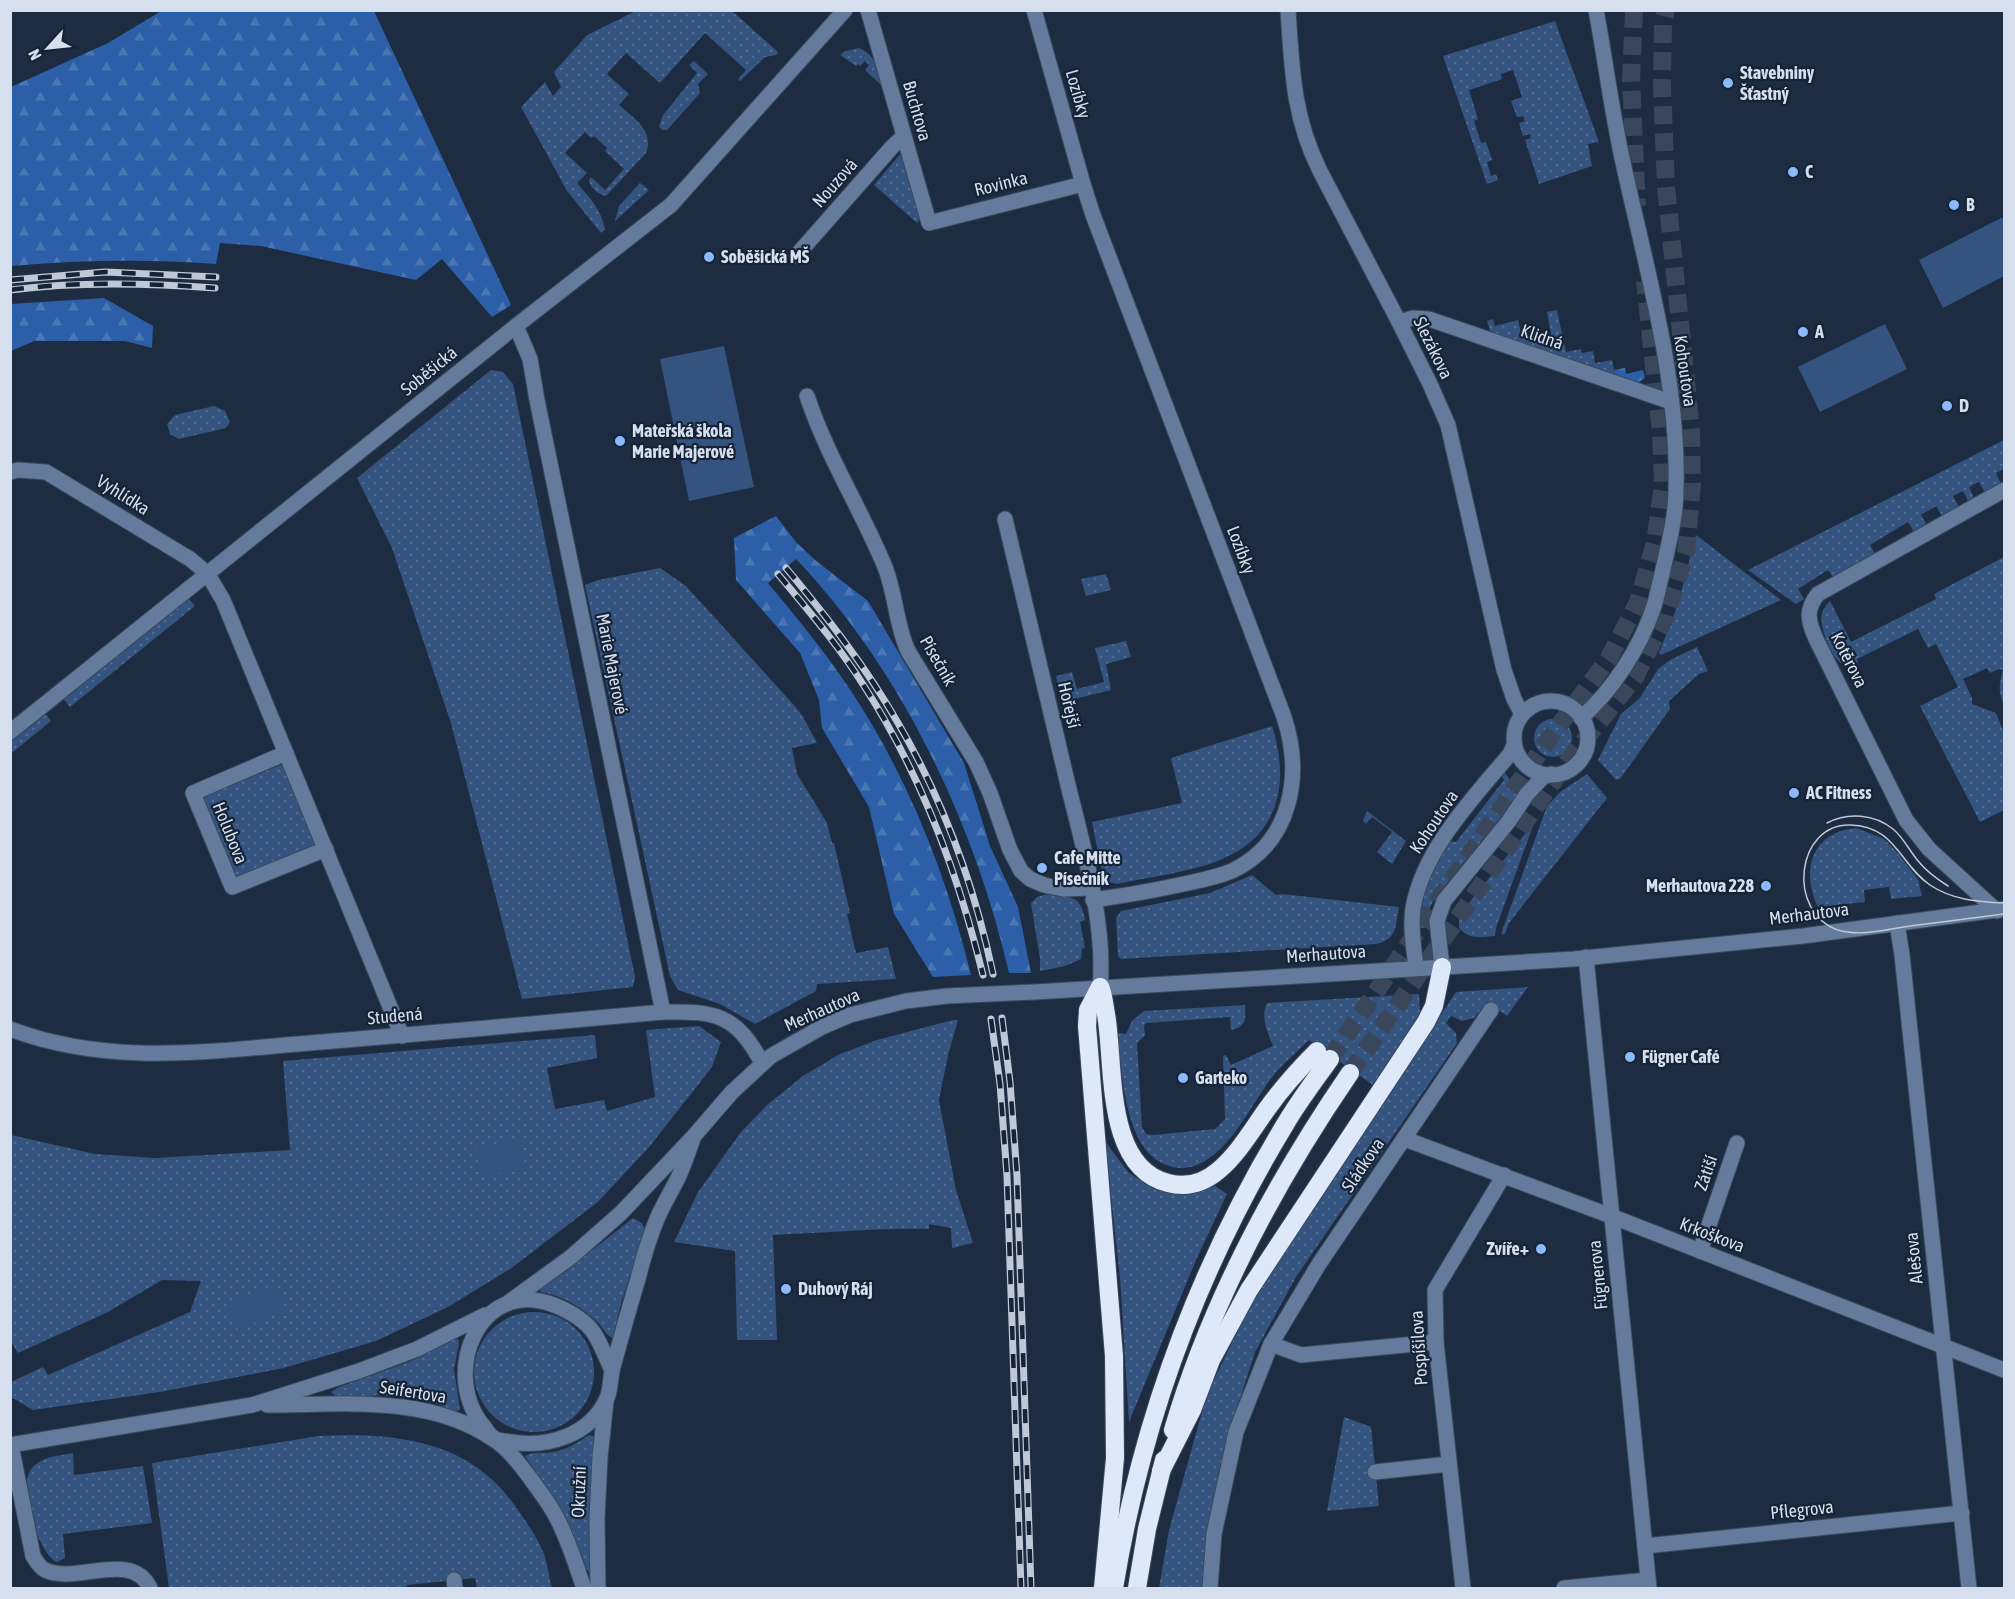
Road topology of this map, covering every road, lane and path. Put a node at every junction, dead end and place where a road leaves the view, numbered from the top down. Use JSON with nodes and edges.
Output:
{"nodes":[{"id":1,"x":845,"y":10,"type":"edge"},
{"id":2,"x":868,"y":10,"type":"edge"},
{"id":3,"x":1034,"y":10,"type":"edge"},
{"id":4,"x":1288,"y":10,"type":"edge"},
{"id":5,"x":1596,"y":10,"type":"edge"},
{"id":6,"x":904,"y":136,"type":"junction"},
{"id":7,"x":1083,"y":184,"type":"junction"},
{"id":8,"x":929,"y":223,"type":"joint"},
{"id":9,"x":796,"y":256,"type":"dead end"},
{"id":10,"x":1399,"y":322,"type":"junction"},
{"id":11,"x":516,"y":326,"type":"junction"},
{"id":12,"x":807,"y":396,"type":"dead end"},
{"id":13,"x":1671,"y":402,"type":"junction"},
{"id":14,"x":10,"y":472,"type":"edge"},
{"id":15,"x":2004,"y":490,"type":"edge"},
{"id":16,"x":1005,"y":519,"type":"dead end"},
{"id":17,"x":207,"y":573,"type":"junction"},
{"id":18,"x":1522,"y":714,"type":"junction"},
{"id":19,"x":1581,"y":718,"type":"junction"},
{"id":20,"x":10,"y":732,"type":"edge"},
{"id":21,"x":1514,"y":745,"type":"junction"},
{"id":22,"x":286,"y":753,"type":"junction"},
{"id":23,"x":1551,"y":774,"type":"junction"},
{"id":24,"x":326,"y":849,"type":"junction"},
{"id":25,"x":1092,"y":894,"type":"junction"},
{"id":26,"x":2000,"y":910,"type":"edge"},
{"id":27,"x":1897,"y":923,"type":"junction"},
{"id":28,"x":1586,"y":957,"type":"junction"},
{"id":29,"x":1442,"y":966,"type":"junction"},
{"id":30,"x":1416,"y":968,"type":"junction"},
{"id":31,"x":1100,"y":987,"type":"junction"},
{"id":32,"x":1491,"y":1010,"type":"dead end"},
{"id":33,"x":663,"y":1012,"type":"junction"},
{"id":34,"x":10,"y":1029,"type":"edge"},
{"id":35,"x":402,"y":1036,"type":"junction"},
{"id":36,"x":762,"y":1063,"type":"junction"},
{"id":37,"x":1350,"y":1073,"type":"tunnel mouth"},
{"id":38,"x":694,"y":1136,"type":"junction"},
{"id":39,"x":1405,"y":1138,"type":"junction"},
{"id":40,"x":1737,"y":1143,"type":"dead end"},
{"id":41,"x":1504,"y":1175,"type":"junction"},
{"id":42,"x":1611,"y":1216,"type":"junction"},
{"id":43,"x":1700,"y":1251,"type":"junction"},
{"id":44,"x":509,"y":1302,"type":"junction"},
{"id":45,"x":491,"y":1313,"type":"junction"},
{"id":46,"x":1437,"y":1342,"type":"junction"},
{"id":47,"x":1271,"y":1344,"type":"junction"},
{"id":48,"x":1943,"y":1345,"type":"junction"},
{"id":49,"x":612,"y":1370,"type":"junction"},
{"id":50,"x":2004,"y":1370,"type":"edge"},
{"id":51,"x":607,"y":1398,"type":"junction"},
{"id":52,"x":252,"y":1406,"type":"junction"},
{"id":53,"x":495,"y":1439,"type":"junction"},
{"id":54,"x":11,"y":1445,"type":"edge"},
{"id":55,"x":1449,"y":1464,"type":"junction"},
{"id":56,"x":1161,"y":1471,"type":"junction"},
{"id":57,"x":1375,"y":1472,"type":"dead end"},
{"id":58,"x":1962,"y":1514,"type":"junction"},
{"id":59,"x":1646,"y":1546,"type":"junction"},
{"id":60,"x":1649,"y":1584,"type":"edge"},
{"id":61,"x":150,"y":1588,"type":"edge"},
{"id":62,"x":584,"y":1588,"type":"edge"},
{"id":63,"x":598,"y":1588,"type":"edge"},
{"id":64,"x":1103,"y":1588,"type":"edge"},
{"id":65,"x":1114,"y":1588,"type":"edge"},
{"id":66,"x":1137,"y":1588,"type":"edge"},
{"id":67,"x":1210,"y":1588,"type":"edge"},
{"id":68,"x":1463,"y":1588,"type":"edge"},
{"id":69,"x":1564,"y":1588,"type":"edge"},
{"id":70,"x":1969,"y":1588,"type":"edge"}],
"edges":[{"from":1,"to":11,"type":"street","name":"Soběšická"},
{"from":2,"to":6,"type":"street","name":"Buchtova"},
{"from":3,"to":7,"type":"street","name":"Lozíbky"},
{"from":4,"to":10,"type":"street","name":"Slezákova"},
{"from":5,"to":13,"type":"street","name":"Kohoutova"},
{"from":6,"to":8,"type":"street","name":"Buchtova"},
{"from":6,"to":9,"type":"street","name":"Nouzová"},
{"from":7,"to":8,"type":"street","name":"Rovinka"},
{"from":7,"to":25,"type":"street","name":"Lozíbky"},
{"from":10,"to":13,"type":"street","name":"Klidná"},
{"from":10,"to":18,"type":"street","name":"Slezákova"},
{"from":11,"to":17,"type":"street","name":"Soběšická"},
{"from":11,"to":33,"type":"street","name":"Marie Majerové"},
{"from":12,"to":25,"type":"street","name":"Písečník"},
{"from":13,"to":19,"type":"street","name":"Kohoutova"},
{"from":14,"to":17,"type":"street","name":"Vyhlídka"},
{"from":15,"to":26,"type":"street","name":"Kotěrova"},
{"from":16,"to":25,"type":"street","name":"Hořejší"},
{"from":17,"to":20,"type":"street","name":"Soběšická"},
{"from":17,"to":22,"type":"street"},
{"from":18,"to":19,"type":"street"},
{"from":18,"to":21,"type":"street"},
{"from":19,"to":23,"type":"street"},
{"from":21,"to":23,"type":"street"},
{"from":21,"to":30,"type":"street","name":"Kohoutova"},
{"from":22,"to":24,"type":"street"},
{"from":22,"to":24,"type":"street","name":"Holubova"},
{"from":23,"to":29,"type":"street"},
{"from":24,"to":35,"type":"street"},
{"from":25,"to":31,"type":"street"},
{"from":26,"to":27,"type":"street","name":"Merhautova"},
{"from":27,"to":28,"type":"street","name":"Merhautova"},
{"from":27,"to":48,"type":"street","name":"Alešova"},
{"from":28,"to":29,"type":"street","name":"Merhautova"},
{"from":28,"to":42,"type":"street","name":"Fügnerova"},
{"from":29,"to":30,"type":"street","name":"Merhautova"},
{"from":29,"to":56,"type":"highway"},
{"from":30,"to":31,"type":"street","name":"Merhautova"},
{"from":31,"to":36,"type":"street","name":"Merhautova","bridge":true},
{"from":31,"to":64,"type":"highway"},
{"from":31,"to":65,"type":"highway"},
{"from":32,"to":39,"type":"street","name":"Sládkova"},
{"from":33,"to":35,"type":"street","name":"Studená"},
{"from":33,"to":36,"type":"street","name":"Studená"},
{"from":34,"to":35,"type":"street","name":"Studená"},
{"from":36,"to":38,"type":"street","name":"Merhautova"},
{"from":37,"to":56,"type":"highway"},
{"from":38,"to":44,"type":"street","name":"Merhautova"},
{"from":38,"to":49,"type":"street","name":"Merhautova"},
{"from":39,"to":41,"type":"street","name":"Krkoškova"},
{"from":39,"to":47,"type":"street","name":"Sládkova"},
{"from":40,"to":43,"type":"street","name":"Zátiší"},
{"from":41,"to":42,"type":"street","name":"Krkoškova"},
{"from":41,"to":46,"type":"street","name":"Pospíšilova"},
{"from":42,"to":43,"type":"street","name":"Krkoškova"},
{"from":42,"to":59,"type":"street","name":"Fügnerova"},
{"from":43,"to":48,"type":"street","name":"Krkoškova"},
{"from":44,"to":45,"type":"street"},
{"from":44,"to":49,"type":"street"},
{"from":45,"to":52,"type":"street","name":"Seifertova"},
{"from":45,"to":53,"type":"street"},
{"from":46,"to":47,"type":"street"},
{"from":46,"to":55,"type":"street","name":"Pospíšilova"},
{"from":47,"to":67,"type":"street","name":"Sládkova"},
{"from":48,"to":50,"type":"street","name":"Krkoškova"},
{"from":48,"to":58,"type":"street","name":"Alešova"},
{"from":49,"to":51,"type":"street"},
{"from":51,"to":53,"type":"street"},
{"from":51,"to":63,"type":"street","name":"Okružní"},
{"from":52,"to":53,"type":"street","name":"Seifertova"},
{"from":52,"to":54,"type":"street","name":"Seifertova"},
{"from":53,"to":62,"type":"street","name":"Seifertova"},
{"from":54,"to":61,"type":"street"},
{"from":55,"to":57,"type":"street"},
{"from":55,"to":68,"type":"street","name":"Pospíšilova"},
{"from":56,"to":66,"type":"highway"},
{"from":58,"to":59,"type":"street","name":"Pflegrova"},
{"from":58,"to":70,"type":"street","name":"Alešova"},
{"from":59,"to":60,"type":"street","name":"Fügnerova"},
{"from":60,"to":69,"type":"street"}]}
